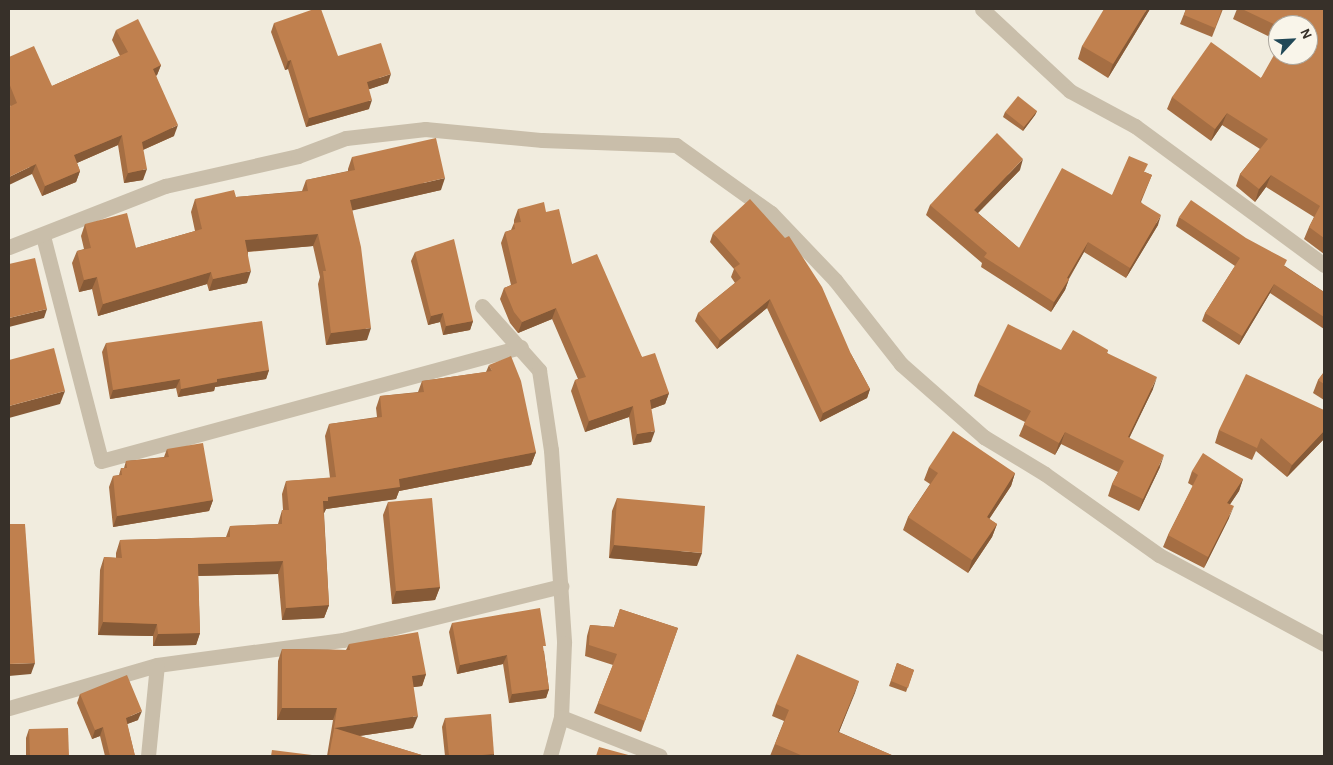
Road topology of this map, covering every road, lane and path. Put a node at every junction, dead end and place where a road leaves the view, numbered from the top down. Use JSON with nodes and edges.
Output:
{"nodes":[{"id":1,"x":982,"y":9,"type":"edge"},
{"id":2,"x":43,"y":236,"type":"junction"},
{"id":3,"x":9,"y":247,"type":"edge"},
{"id":4,"x":1324,"y":265,"type":"edge"},
{"id":5,"x":482,"y":306,"type":"dead end"},
{"id":6,"x":521,"y":348,"type":"junction"},
{"id":7,"x":561,"y":586,"type":"junction"},
{"id":8,"x":1324,"y":644,"type":"edge"},
{"id":9,"x":157,"y":666,"type":"junction"},
{"id":10,"x":9,"y":708,"type":"edge"},
{"id":11,"x":561,"y":717,"type":"junction"},
{"id":12,"x":148,"y":756,"type":"edge"},
{"id":13,"x":550,"y":756,"type":"edge"},
{"id":14,"x":660,"y":756,"type":"edge"}],
"edges":[{"from":1,"to":4,"type":"street"},
{"from":2,"to":3,"type":"street"},
{"from":2,"to":6,"type":"street"},
{"from":2,"to":8,"type":"street"},
{"from":5,"to":6,"type":"street"},
{"from":6,"to":7,"type":"street"},
{"from":7,"to":9,"type":"street"},
{"from":7,"to":11,"type":"street"},
{"from":9,"to":10,"type":"street"},
{"from":9,"to":12,"type":"street"},
{"from":11,"to":13,"type":"street"},
{"from":11,"to":14,"type":"street"}]}
